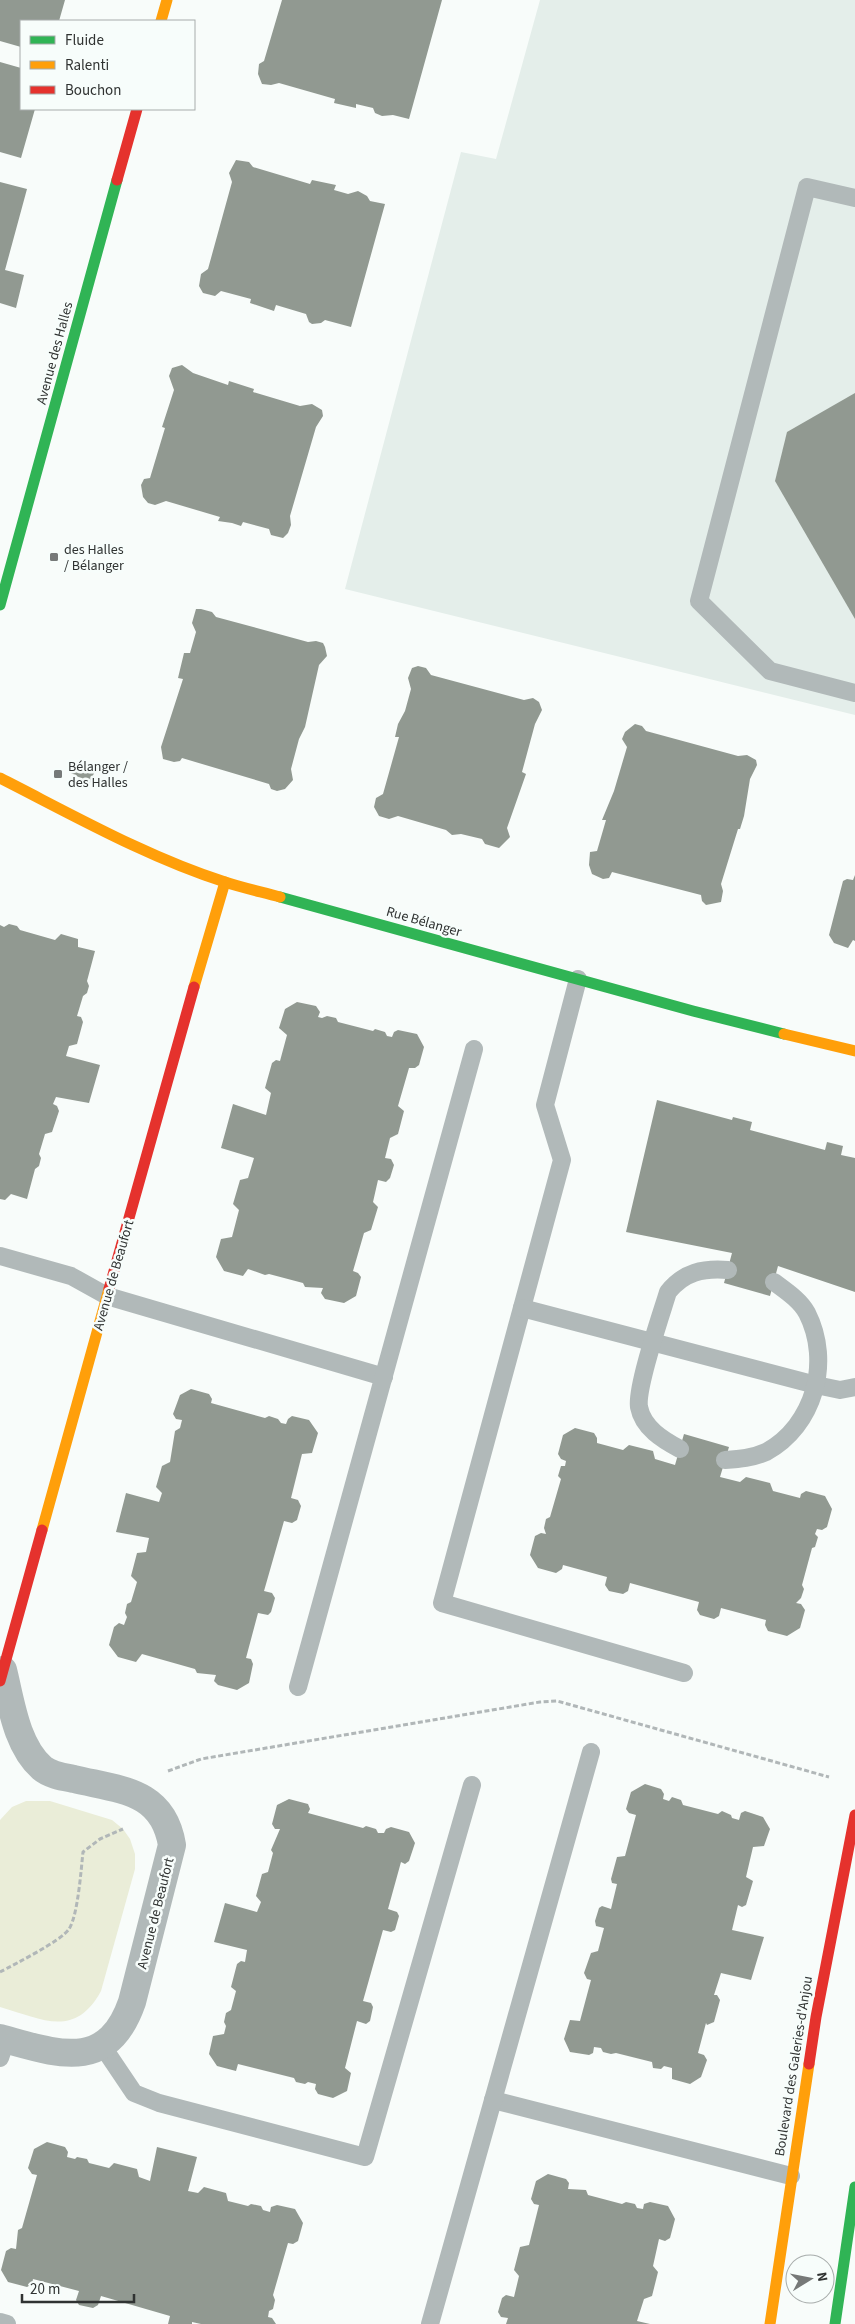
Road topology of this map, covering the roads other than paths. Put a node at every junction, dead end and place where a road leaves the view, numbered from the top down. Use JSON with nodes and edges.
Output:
{"nodes":[{"id":1,"x":167,"y":0,"type":"edge"},
{"id":2,"x":162,"y":20,"type":"edge"},
{"id":3,"x":137,"y":110,"type":"edge"},
{"id":4,"x":855,"y":198,"type":"edge"},
{"id":5,"x":0,"y":605,"type":"edge"},
{"id":6,"x":855,"y":693,"type":"edge"},
{"id":7,"x":0,"y":778,"type":"edge"},
{"id":8,"x":225,"y":882,"type":"junction"},
{"id":9,"x":578,"y":979,"type":"junction"},
{"id":10,"x":474,"y":1049,"type":"dead end"},
{"id":11,"x":855,"y":1051,"type":"edge"},
{"id":12,"x":0,"y":1256,"type":"edge"},
{"id":13,"x":728,"y":1270,"type":"dead end"},
{"id":14,"x":774,"y":1282,"type":"dead end"},
{"id":15,"x":108,"y":1296,"type":"junction"},
{"id":16,"x":522,"y":1308,"type":"junction"},
{"id":17,"x":653,"y":1342,"type":"junction"},
{"id":18,"x":384,"y":1376,"type":"junction"},
{"id":19,"x":816,"y":1385,"type":"junction"},
{"id":20,"x":850,"y":1392,"type":"edge"},
{"id":21,"x":680,"y":1449,"type":"dead end"},
{"id":22,"x":725,"y":1460,"type":"dead end"},
{"id":23,"x":684,"y":1673,"type":"dead end"},
{"id":24,"x":1,"y":1675,"type":"edge"},
{"id":25,"x":298,"y":1687,"type":"dead end"},
{"id":26,"x":590,"y":1752,"type":"dead end"},
{"id":27,"x":472,"y":1785,"type":"dead end"},
{"id":28,"x":855,"y":1815,"type":"edge"},
{"id":29,"x":102,"y":2044,"type":"junction"},
{"id":30,"x":2,"y":2045,"type":"edge"},
{"id":31,"x":493,"y":2100,"type":"junction"},
{"id":32,"x":791,"y":2176,"type":"junction"},
{"id":33,"x":855,"y":2187,"type":"edge"},
{"id":34,"x":0,"y":2322,"type":"edge"},
{"id":35,"x":7,"y":2324,"type":"edge"},
{"id":36,"x":430,"y":2324,"type":"edge"},
{"id":37,"x":770,"y":2324,"type":"edge"},
{"id":38,"x":835,"y":2324,"type":"edge"}],
"edges":[{"from":1,"to":2,"type":"street"},
{"from":3,"to":5,"type":"street","name":"Avenue des Halles"},
{"from":4,"to":6,"type":"lane"},
{"from":7,"to":8,"type":"street","name":"Rue Bélanger"},
{"from":8,"to":9,"type":"street","name":"Rue Bélanger"},
{"from":8,"to":15,"type":"street","name":"Avenue de Beaufort"},
{"from":9,"to":11,"type":"street","name":"Rue Bélanger"},
{"from":9,"to":16,"type":"lane"},
{"from":10,"to":18,"type":"lane"},
{"from":12,"to":15,"type":"lane"},
{"from":13,"to":17,"type":"lane"},
{"from":14,"to":19,"type":"lane"},
{"from":15,"to":18,"type":"lane"},
{"from":15,"to":24,"type":"street","name":"Avenue de Beaufort"},
{"from":16,"to":17,"type":"lane"},
{"from":16,"to":23,"type":"lane"},
{"from":17,"to":19,"type":"lane"},
{"from":17,"to":21,"type":"lane"},
{"from":18,"to":25,"type":"lane"},
{"from":19,"to":20,"type":"lane"},
{"from":19,"to":22,"type":"lane"},
{"from":24,"to":29,"type":"street","name":"Avenue de Beaufort"},
{"from":26,"to":31,"type":"lane"},
{"from":27,"to":29,"type":"lane"},
{"from":28,"to":32,"type":"street","name":"Boulevard des Galeries-d'Anjou"},
{"from":29,"to":30,"type":"street","name":"Avenue de Beaufort"},
{"from":31,"to":32,"type":"lane"},
{"from":31,"to":36,"type":"lane"},
{"from":32,"to":37,"type":"street","name":"Boulevard des Galeries-d'Anjou"},
{"from":33,"to":38,"type":"street"},
{"from":34,"to":35,"type":"lane"}]}
